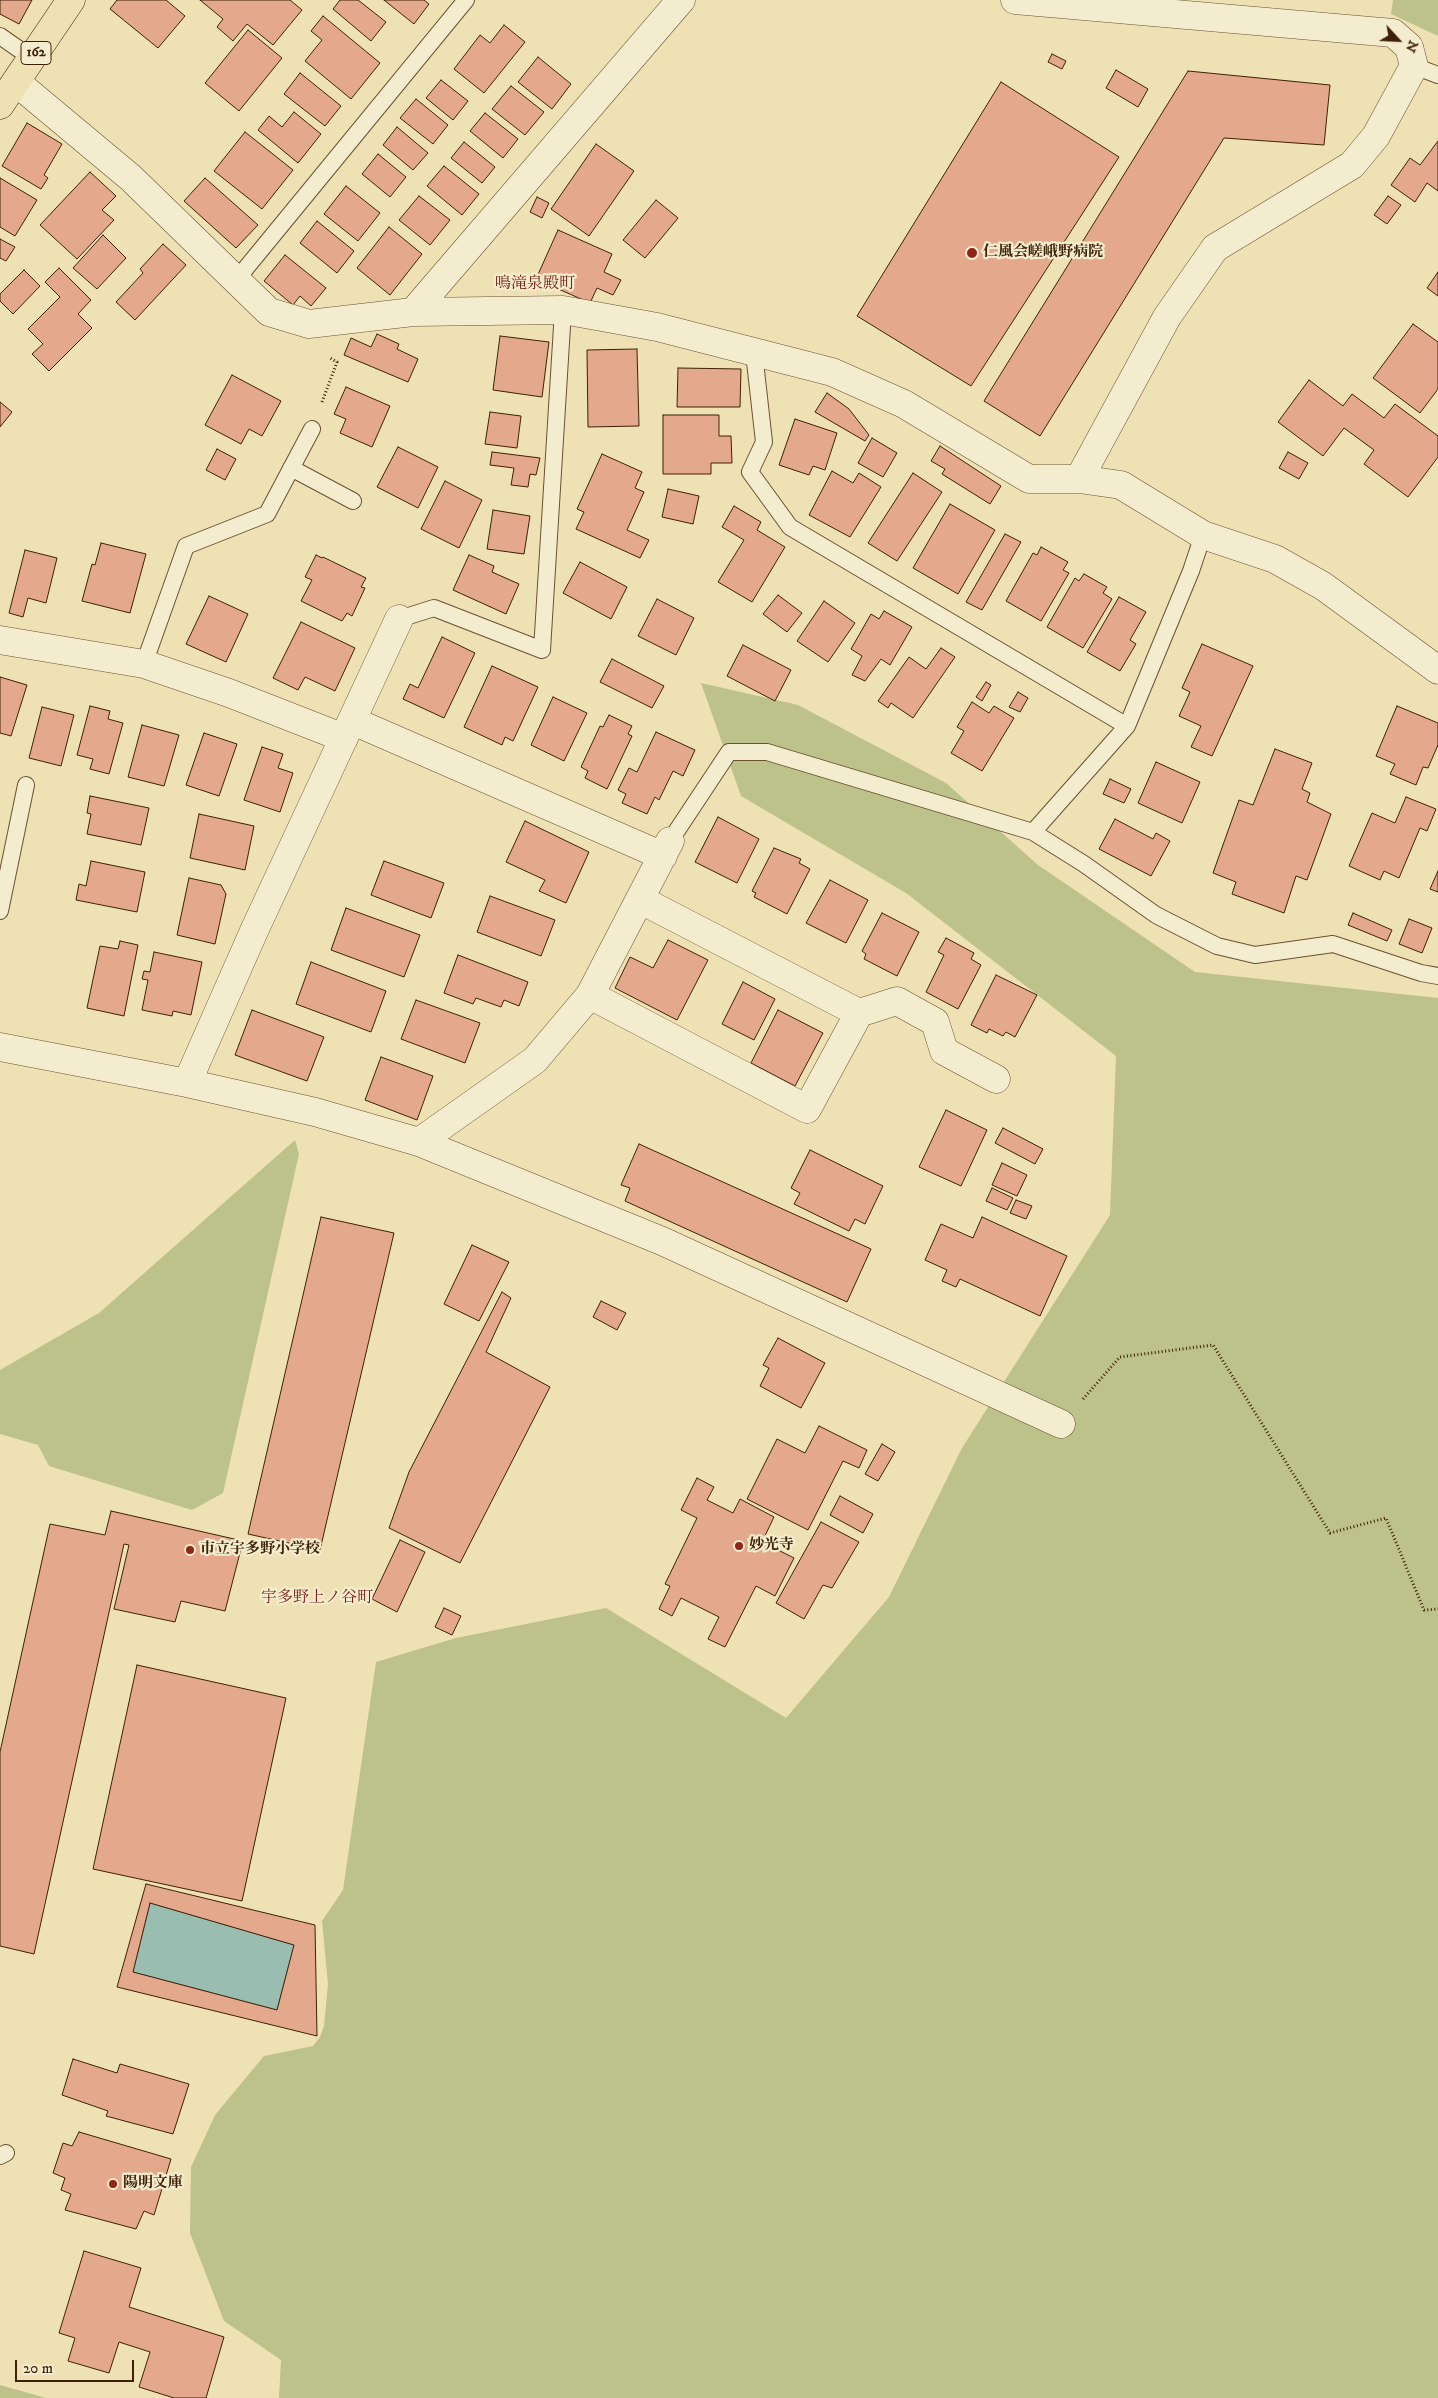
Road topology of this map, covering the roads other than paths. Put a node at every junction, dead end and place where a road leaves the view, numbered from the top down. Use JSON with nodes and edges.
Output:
{"nodes":[{"id":1,"x":71,"y":0,"type":"edge"},
{"id":2,"x":466,"y":0,"type":"edge"},
{"id":3,"x":681,"y":0,"type":"edge"},
{"id":4,"x":1015,"y":0,"type":"edge"},
{"id":5,"x":1242,"y":10,"type":"edge"},
{"id":6,"x":0,"y":36,"type":"edge"},
{"id":7,"x":33,"y":59,"type":"junction"},
{"id":8,"x":1426,"y":71,"type":"edge"},
{"id":9,"x":16,"y":82,"type":"junction"},
{"id":10,"x":0,"y":106,"type":"edge"},
{"id":11,"x":237,"y":279,"type":"junction"},
{"id":12,"x":563,"y":310,"type":"junction"},
{"id":13,"x":413,"y":312,"type":"junction"},
{"id":14,"x":754,"y":353,"type":"junction"},
{"id":15,"x":312,"y":429,"type":"road end"},
{"id":16,"x":291,"y":468,"type":"junction"},
{"id":17,"x":1079,"y":479,"type":"junction"},
{"id":18,"x":353,"y":501,"type":"dead end"},
{"id":19,"x":1203,"y":535,"type":"junction"},
{"id":20,"x":400,"y":619,"type":"joint"},
{"id":21,"x":0,"y":640,"type":"edge"},
{"id":22,"x":144,"y":664,"type":"junction"},
{"id":23,"x":1438,"y":670,"type":"edge"},
{"id":24,"x":1127,"y":726,"type":"junction"},
{"id":25,"x":349,"y":730,"type":"junction"},
{"id":26,"x":26,"y":785,"type":"dead end"},
{"id":27,"x":1034,"y":832,"type":"junction"},
{"id":28,"x":666,"y":848,"type":"junction"},
{"id":29,"x":641,"y":900,"type":"junction"},
{"id":30,"x":0,"y":911,"type":"edge"},
{"id":31,"x":1438,"y":976,"type":"edge"},
{"id":32,"x":590,"y":995,"type":"junction"},
{"id":33,"x":859,"y":1013,"type":"junction"},
{"id":34,"x":0,"y":1046,"type":"edge"},
{"id":35,"x":996,"y":1079,"type":"dead end"},
{"id":36,"x":187,"y":1083,"type":"junction"},
{"id":37,"x":419,"y":1142,"type":"junction"},
{"id":38,"x":1061,"y":1424,"type":"road end"}],
"edges":[{"from":1,"to":7,"type":"highway","number":"162"},
{"from":2,"to":11,"type":"lane"},
{"from":3,"to":13,"type":"street"},
{"from":4,"to":5,"type":"street"},
{"from":5,"to":8,"type":"street"},
{"from":6,"to":7,"type":"lane"},
{"from":7,"to":9,"type":"highway","number":"162"},
{"from":8,"to":17,"type":"street"},
{"from":9,"to":10,"type":"highway","number":"162"},
{"from":9,"to":11,"type":"street"},
{"from":11,"to":13,"type":"street"},
{"from":12,"to":13,"type":"street"},
{"from":12,"to":14,"type":"street"},
{"from":12,"to":20,"type":"lane"},
{"from":14,"to":17,"type":"street"},
{"from":14,"to":24,"type":"lane"},
{"from":15,"to":16,"type":"lane"},
{"from":16,"to":18,"type":"lane"},
{"from":16,"to":22,"type":"lane"},
{"from":17,"to":19,"type":"street"},
{"from":19,"to":23,"type":"street"},
{"from":19,"to":24,"type":"lane"},
{"from":20,"to":25,"type":"street"},
{"from":21,"to":22,"type":"street"},
{"from":22,"to":25,"type":"street"},
{"from":24,"to":27,"type":"lane"},
{"from":25,"to":28,"type":"street"},
{"from":25,"to":36,"type":"street"},
{"from":26,"to":30,"type":"lane"},
{"from":27,"to":28,"type":"lane"},
{"from":27,"to":31,"type":"lane"},
{"from":28,"to":29,"type":"street"},
{"from":29,"to":32,"type":"street"},
{"from":29,"to":33,"type":"street"},
{"from":32,"to":33,"type":"street"},
{"from":32,"to":37,"type":"street"},
{"from":33,"to":35,"type":"street"},
{"from":34,"to":36,"type":"street"},
{"from":36,"to":37,"type":"street"},
{"from":37,"to":38,"type":"street"}]}
